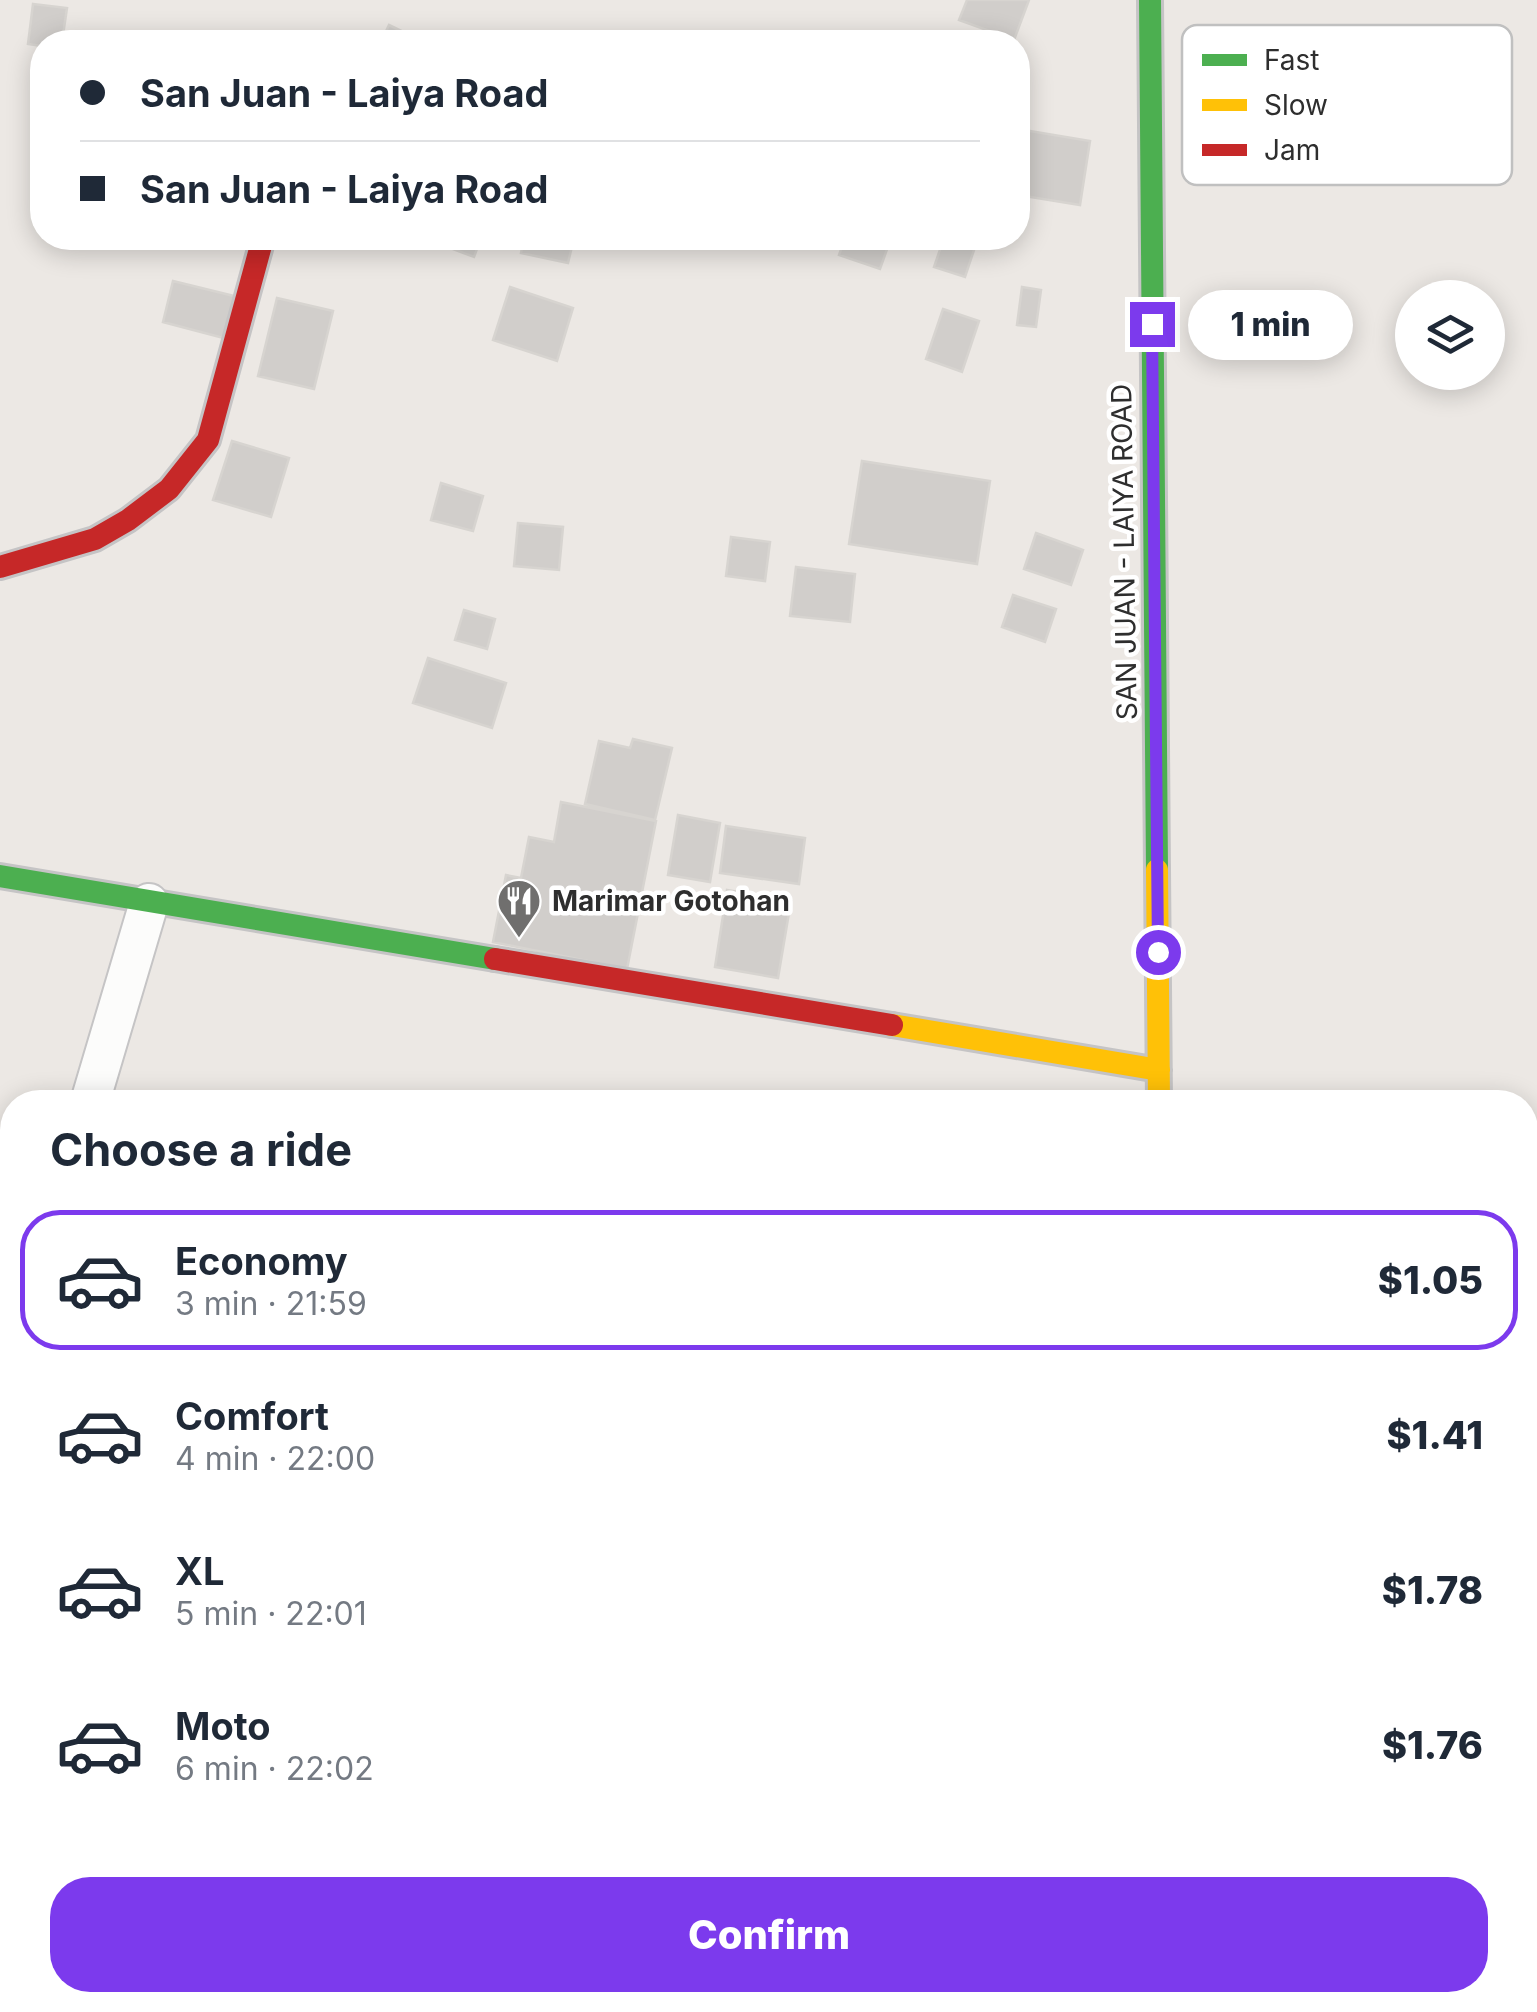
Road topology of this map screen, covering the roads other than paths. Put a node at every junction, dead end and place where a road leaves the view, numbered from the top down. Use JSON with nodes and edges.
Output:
{"nodes":[{"id":1,"x":1150,"y":0,"type":"edge"},
{"id":2,"x":260,"y":250,"type":"edge"},
{"id":3,"x":0,"y":568,"type":"edge"},
{"id":4,"x":0,"y":876,"type":"edge"},
{"id":5,"x":148,"y":903,"type":"junction"},
{"id":6,"x":1159,"y":1070,"type":"junction"},
{"id":7,"x":93,"y":1090,"type":"edge"},
{"id":8,"x":1159,"y":1090,"type":"edge"}],
"edges":[{"from":1,"to":6,"type":"street","name":"SAN JUAN - LAIYA ROAD"},
{"from":2,"to":3,"type":"street"},
{"from":4,"to":5,"type":"street"},
{"from":5,"to":6,"type":"street"},
{"from":5,"to":7,"type":"street"},
{"from":6,"to":8,"type":"street","name":"SAN JUAN - LAIYA ROAD"}]}
